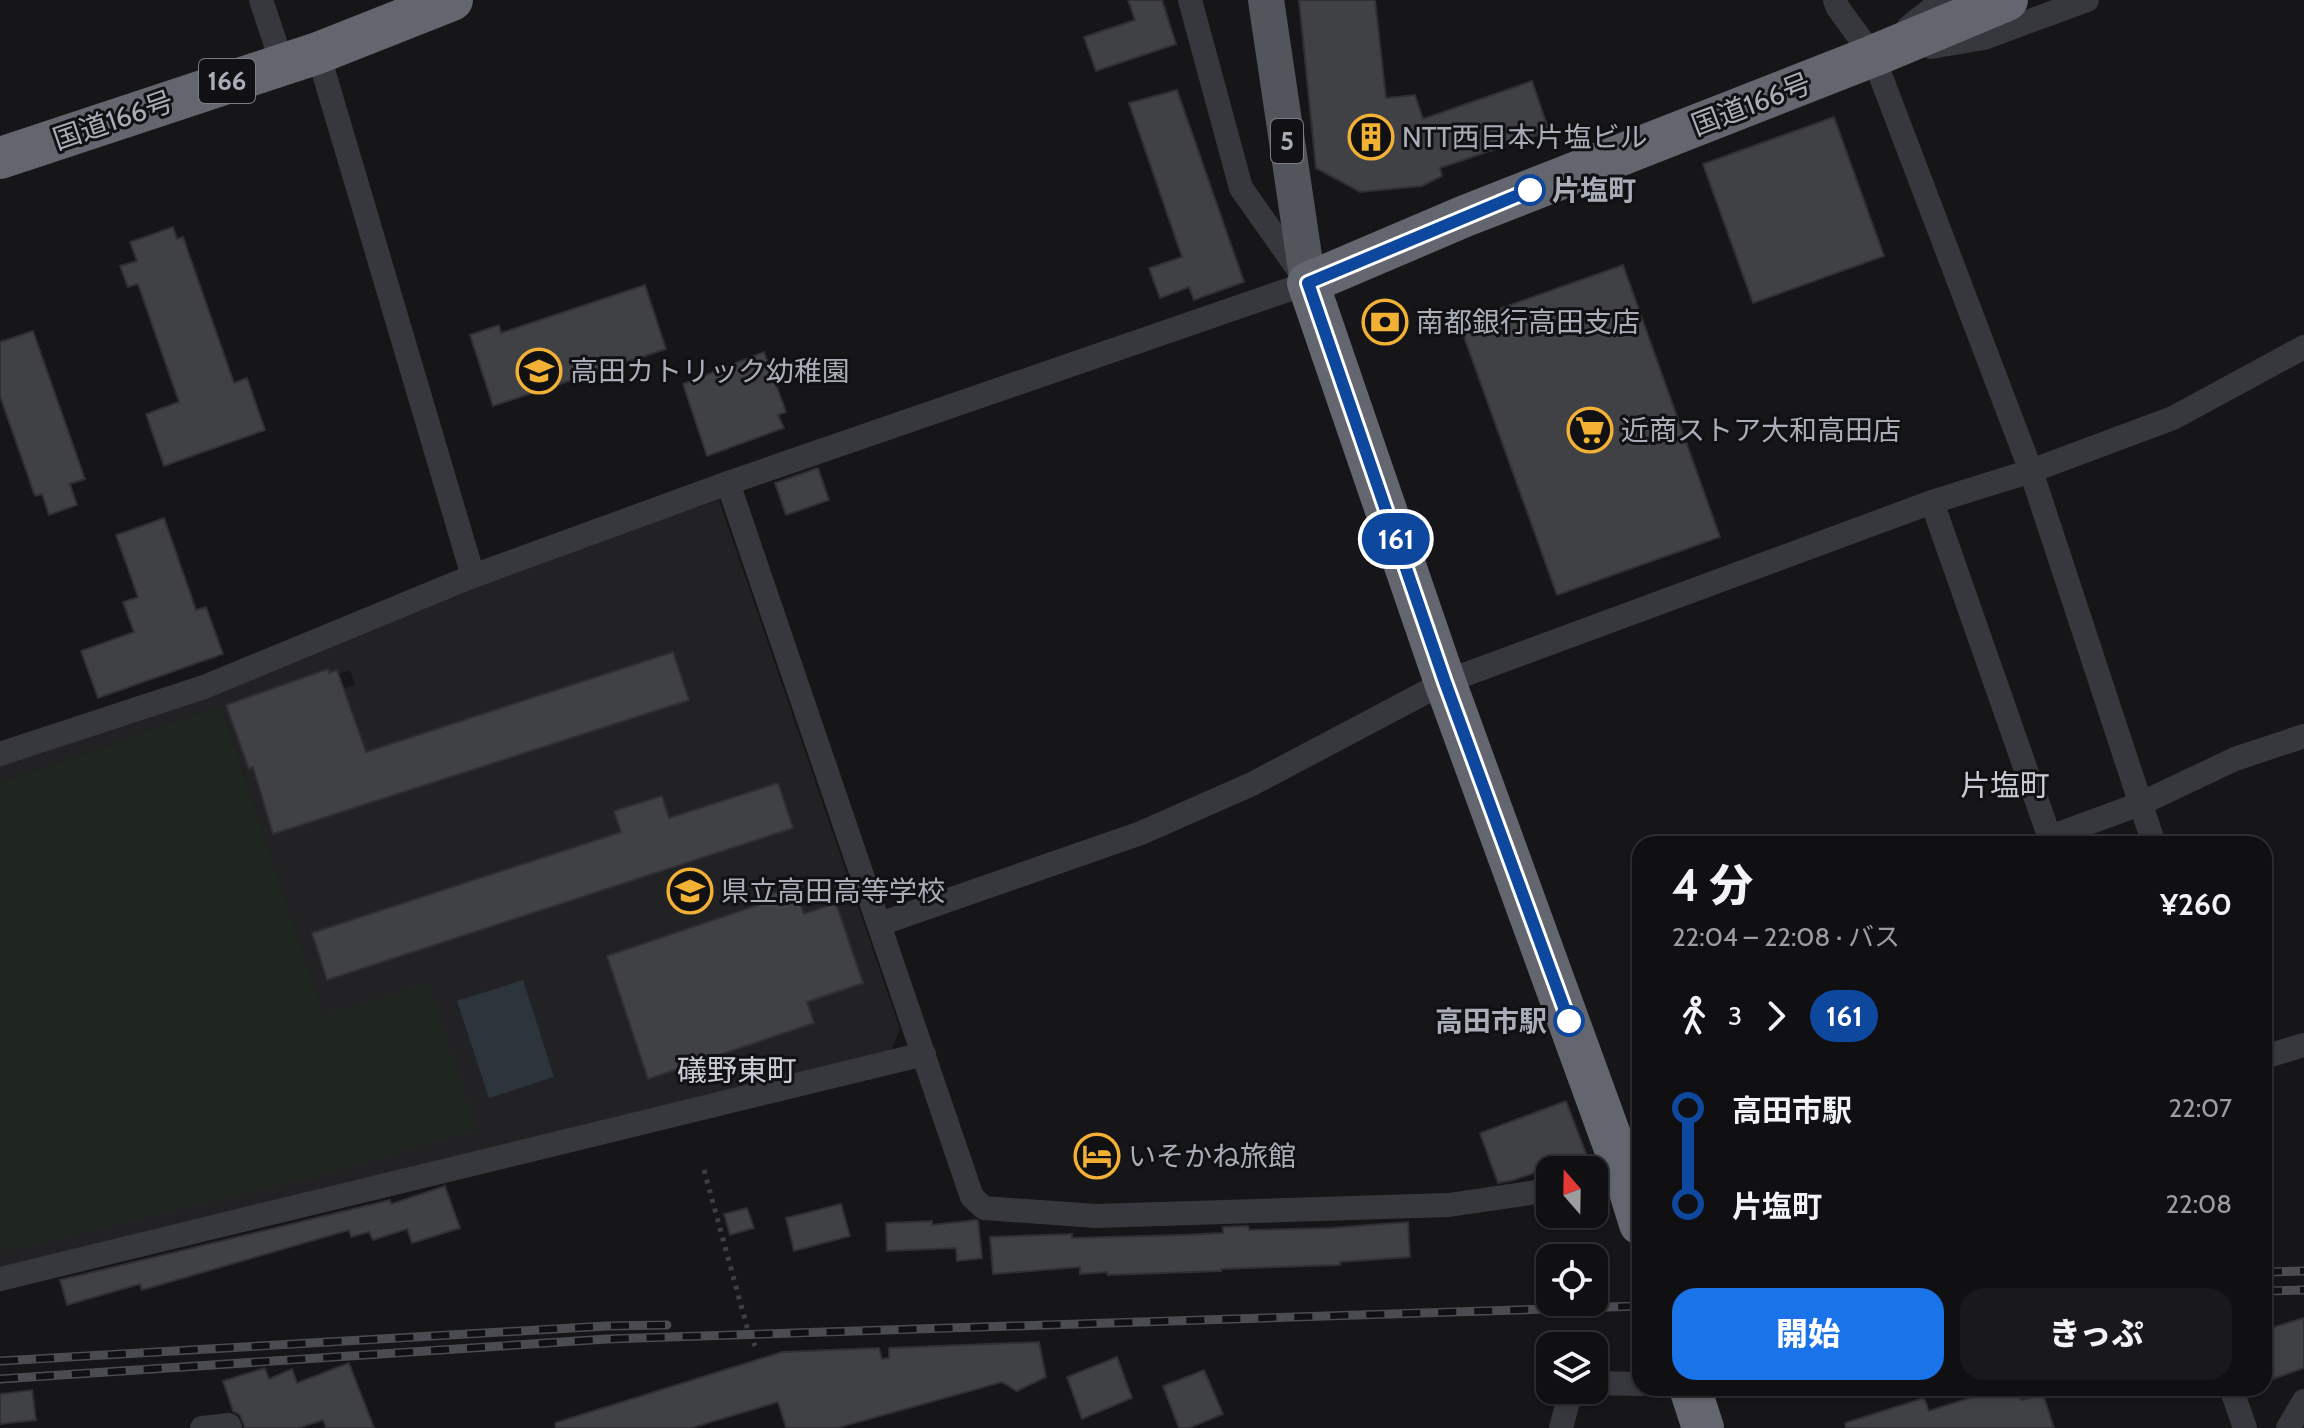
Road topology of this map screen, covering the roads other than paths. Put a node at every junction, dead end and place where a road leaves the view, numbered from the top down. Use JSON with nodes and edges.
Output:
{"nodes":[{"id":1,"x":261,"y":0,"type":"edge"},
{"id":2,"x":452,"y":0,"type":"edge"},
{"id":3,"x":1190,"y":0,"type":"edge"},
{"id":4,"x":1266,"y":0,"type":"edge"},
{"id":5,"x":1835,"y":0,"type":"edge"},
{"id":6,"x":1943,"y":0,"type":"edge"},
{"id":7,"x":2007,"y":0,"type":"edge"},
{"id":8,"x":2087,"y":0,"type":"edge"},
{"id":9,"x":1873,"y":56,"type":"junction"},
{"id":10,"x":300,"y":58,"type":"junction"},
{"id":11,"x":0,"y":158,"type":"edge"},
{"id":12,"x":1308,"y":283,"type":"junction"},
{"id":13,"x":2304,"y":347,"type":"edge"},
{"id":14,"x":2031,"y":471,"type":"junction"},
{"id":15,"x":728,"y":483,"type":"junction"},
{"id":16,"x":1932,"y":502,"type":"junction"},
{"id":17,"x":473,"y":576,"type":"junction"},
{"id":18,"x":1445,"y":682,"type":"junction"},
{"id":19,"x":2304,"y":736,"type":"edge"},
{"id":20,"x":0,"y":754,"type":"edge"},
{"id":21,"x":2140,"y":804,"type":"junction"},
{"id":22,"x":2049,"y":836,"type":"edge"},
{"id":23,"x":2063,"y":836,"type":"edge"},
{"id":24,"x":2151,"y":836,"type":"edge"},
{"id":25,"x":880,"y":924,"type":"junction"},
{"id":26,"x":2304,"y":1045,"type":"edge"},
{"id":27,"x":924,"y":1054,"type":"junction"},
{"id":28,"x":2272,"y":1055,"type":"edge"},
{"id":29,"x":1620,"y":1180,"type":"edge"},
{"id":30,"x":1536,"y":1192,"type":"edge"},
{"id":31,"x":1632,"y":1206,"type":"edge"},
{"id":32,"x":0,"y":1279,"type":"edge"},
{"id":33,"x":1608,"y":1383,"type":"edge"},
{"id":34,"x":1632,"y":1384,"type":"edge"},
{"id":35,"x":1693,"y":1396,"type":"edge"},
{"id":36,"x":2234,"y":1396,"type":"edge"},
{"id":37,"x":2304,"y":1401,"type":"edge"},
{"id":38,"x":1567,"y":1404,"type":"edge"},
{"id":39,"x":202,"y":1428,"type":"edge"},
{"id":40,"x":230,"y":1428,"type":"edge"},
{"id":41,"x":1561,"y":1428,"type":"edge"},
{"id":42,"x":1703,"y":1428,"type":"edge"},
{"id":43,"x":2245,"y":1428,"type":"edge"},
{"id":44,"x":2288,"y":1428,"type":"edge"}],
"edges":[{"from":1,"to":10,"type":"street"},
{"from":2,"to":10,"type":"highway","name":"国道166号","number":"166"},
{"from":3,"to":12,"type":"street"},
{"from":4,"to":12,"type":"main road","number":"5"},
{"from":5,"to":9,"type":"street"},
{"from":6,"to":9,"type":"street"},
{"from":7,"to":9,"type":"highway","name":"国道166号"},
{"from":8,"to":9,"type":"street"},
{"from":9,"to":12,"type":"highway","name":"国道166号"},
{"from":9,"to":14,"type":"street"},
{"from":10,"to":11,"type":"highway","name":"国道166号","number":"166"},
{"from":10,"to":17,"type":"street"},
{"from":12,"to":15,"type":"street"},
{"from":12,"to":18,"type":"highway"},
{"from":13,"to":14,"type":"street"},
{"from":14,"to":16,"type":"street"},
{"from":14,"to":21,"type":"street"},
{"from":15,"to":17,"type":"street"},
{"from":15,"to":25,"type":"street"},
{"from":16,"to":18,"type":"street"},
{"from":16,"to":22,"type":"street"},
{"from":17,"to":20,"type":"street"},
{"from":18,"to":25,"type":"street"},
{"from":18,"to":29,"type":"highway"},
{"from":19,"to":21,"type":"street"},
{"from":21,"to":23,"type":"street"},
{"from":21,"to":24,"type":"street"},
{"from":25,"to":27,"type":"street"},
{"from":26,"to":28,"type":"street"},
{"from":27,"to":30,"type":"street"},
{"from":27,"to":32,"type":"street"},
{"from":29,"to":31,"type":"highway"},
{"from":33,"to":34,"type":"street"},
{"from":35,"to":42,"type":"highway"},
{"from":36,"to":43,"type":"street"},
{"from":37,"to":44,"type":"street"},
{"from":38,"to":41,"type":"street"},
{"from":39,"to":40,"type":"street"}]}
